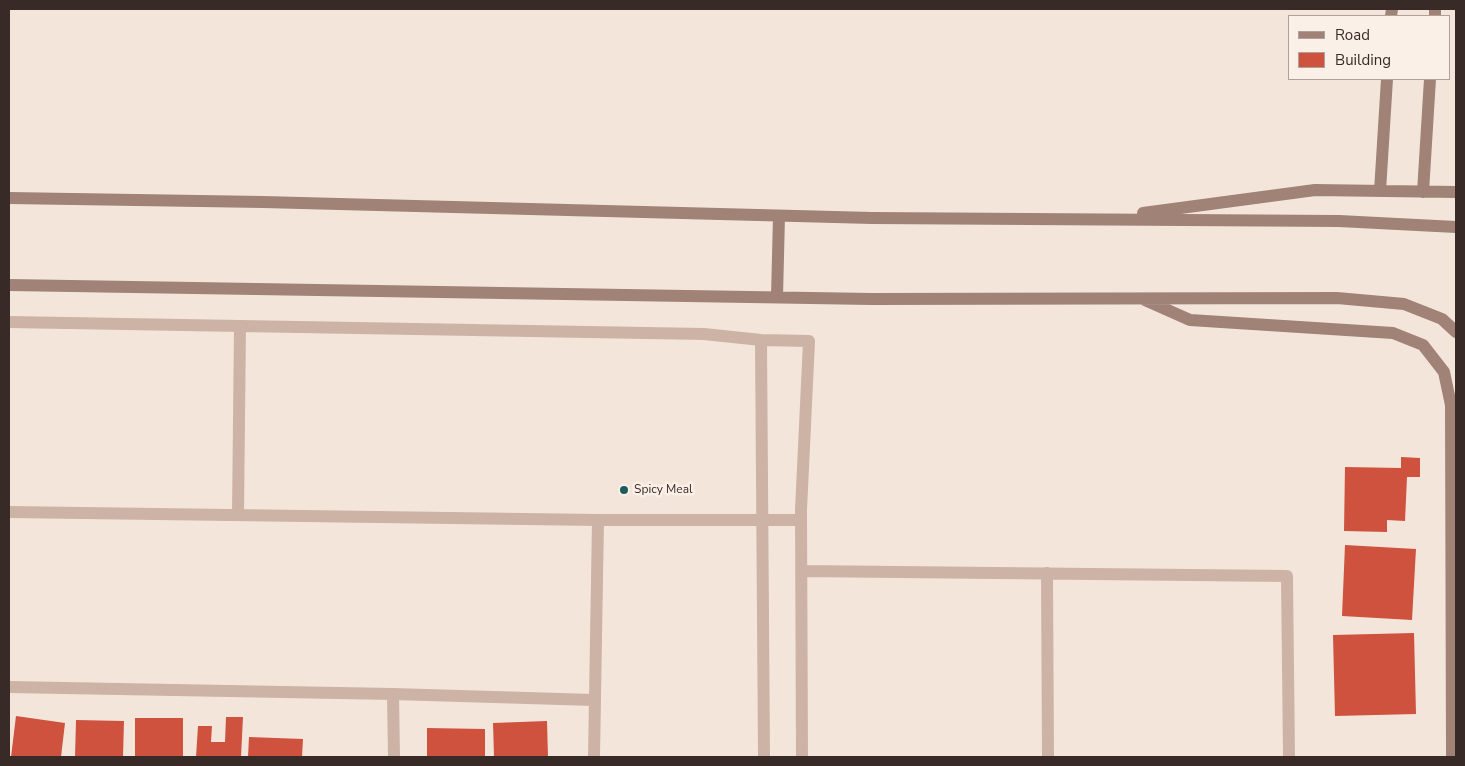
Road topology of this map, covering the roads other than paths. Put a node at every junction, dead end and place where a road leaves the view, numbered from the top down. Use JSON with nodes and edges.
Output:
{"nodes":[{"id":1,"x":1387,"y":80,"type":"edge"},
{"id":2,"x":1430,"y":80,"type":"edge"},
{"id":3,"x":1380,"y":191,"type":"junction"},
{"id":4,"x":1424,"y":192,"type":"junction"},
{"id":5,"x":1456,"y":192,"type":"edge"},
{"id":6,"x":9,"y":198,"type":"edge"},
{"id":7,"x":779,"y":216,"type":"junction"},
{"id":8,"x":1095,"y":219,"type":"junction"},
{"id":9,"x":1456,"y":227,"type":"edge"},
{"id":10,"x":9,"y":286,"type":"edge"},
{"id":11,"x":777,"y":297,"type":"junction"},
{"id":12,"x":1140,"y":298,"type":"junction"},
{"id":13,"x":9,"y":322,"type":"edge"},
{"id":14,"x":240,"y":326,"type":"junction"},
{"id":15,"x":1456,"y":332,"type":"edge"},
{"id":16,"x":761,"y":340,"type":"junction"},
{"id":17,"x":9,"y":512,"type":"edge"},
{"id":18,"x":238,"y":514,"type":"junction"},
{"id":19,"x":763,"y":519,"type":"junction"},
{"id":20,"x":598,"y":520,"type":"junction"},
{"id":21,"x":801,"y":520,"type":"junction"},
{"id":22,"x":801,"y":571,"type":"junction"},
{"id":23,"x":1047,"y":573,"type":"junction"},
{"id":24,"x":9,"y":687,"type":"edge"},
{"id":25,"x":393,"y":694,"type":"junction"},
{"id":26,"x":594,"y":700,"type":"junction"},
{"id":27,"x":394,"y":757,"type":"edge"},
{"id":28,"x":594,"y":757,"type":"edge"},
{"id":29,"x":764,"y":757,"type":"edge"},
{"id":30,"x":802,"y":757,"type":"edge"},
{"id":31,"x":1048,"y":757,"type":"edge"},
{"id":32,"x":1290,"y":757,"type":"edge"},
{"id":33,"x":1452,"y":757,"type":"edge"}],
"edges":[{"from":1,"to":3,"type":"main road"},
{"from":2,"to":4,"type":"main road"},
{"from":3,"to":4,"type":"main road"},
{"from":3,"to":8,"type":"main road"},
{"from":4,"to":5,"type":"main road"},
{"from":6,"to":7,"type":"main road"},
{"from":7,"to":8,"type":"main road"},
{"from":7,"to":11,"type":"main road"},
{"from":8,"to":9,"type":"main road"},
{"from":10,"to":11,"type":"main road"},
{"from":11,"to":12,"type":"main road"},
{"from":12,"to":15,"type":"main road"},
{"from":12,"to":33,"type":"main road"},
{"from":13,"to":14,"type":"street"},
{"from":14,"to":16,"type":"street"},
{"from":14,"to":18,"type":"street"},
{"from":16,"to":19,"type":"street"},
{"from":16,"to":21,"type":"street"},
{"from":17,"to":18,"type":"street"},
{"from":18,"to":20,"type":"street"},
{"from":19,"to":20,"type":"street"},
{"from":19,"to":21,"type":"street"},
{"from":19,"to":29,"type":"street"},
{"from":20,"to":26,"type":"street"},
{"from":21,"to":22,"type":"street"},
{"from":22,"to":23,"type":"street"},
{"from":22,"to":30,"type":"street"},
{"from":23,"to":31,"type":"street"},
{"from":23,"to":32,"type":"street"},
{"from":24,"to":25,"type":"street"},
{"from":25,"to":26,"type":"street"},
{"from":25,"to":27,"type":"street"},
{"from":26,"to":28,"type":"street"}]}
